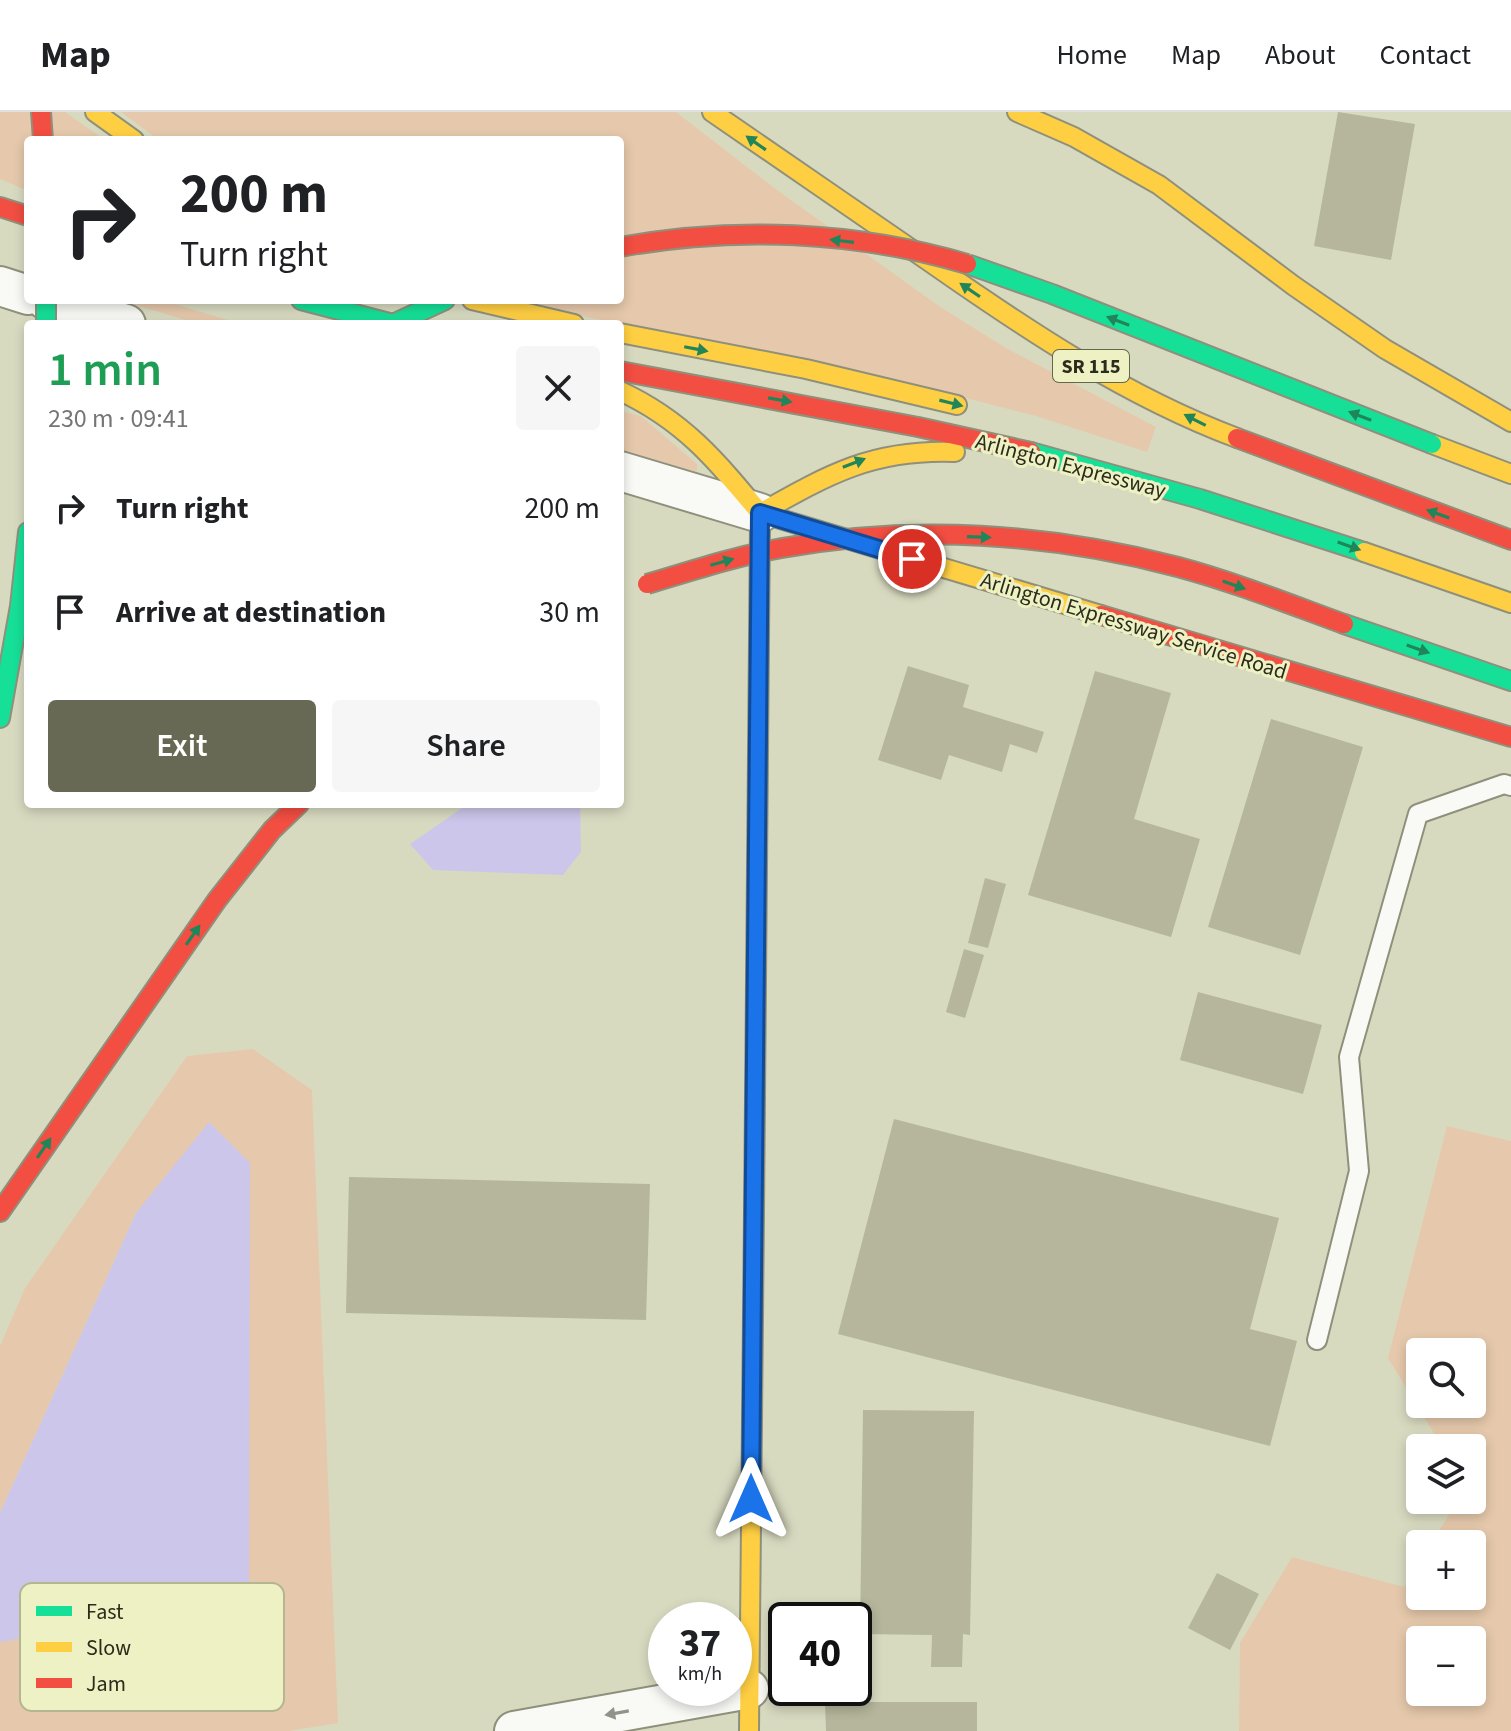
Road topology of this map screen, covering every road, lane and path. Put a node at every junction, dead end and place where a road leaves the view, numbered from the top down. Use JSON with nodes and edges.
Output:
{"nodes":[{"id":1,"x":41,"y":112,"type":"edge"},
{"id":2,"x":95,"y":112,"type":"edge"},
{"id":3,"x":712,"y":112,"type":"edge"},
{"id":4,"x":1017,"y":112,"type":"edge"},
{"id":5,"x":43,"y":136,"type":"edge"},
{"id":6,"x":128,"y":136,"type":"edge"},
{"id":7,"x":0,"y":207,"type":"edge"},
{"id":8,"x":24,"y":215,"type":"edge"},
{"id":9,"x":624,"y":246,"type":"edge"},
{"id":10,"x":0,"y":286,"type":"edge"},
{"id":11,"x":24,"y":294,"type":"edge"},
{"id":12,"x":59,"y":304,"type":"edge"},
{"id":13,"x":316,"y":304,"type":"edge"},
{"id":14,"x":436,"y":304,"type":"edge"},
{"id":15,"x":489,"y":304,"type":"edge"},
{"id":16,"x":113,"y":320,"type":"edge"},
{"id":17,"x":378,"y":320,"type":"edge"},
{"id":18,"x":402,"y":320,"type":"edge"},
{"id":19,"x":557,"y":320,"type":"edge"},
{"id":20,"x":624,"y":334,"type":"edge"},
{"id":21,"x":624,"y":372,"type":"edge"},
{"id":22,"x":624,"y":393,"type":"edge"},
{"id":23,"x":980,"y":411,"type":"dead end"},
{"id":24,"x":1511,"y":422,"type":"edge"},
{"id":25,"x":1083,"y":448,"type":"dead end"},
{"id":26,"x":1094,"y":469,"type":"junction"},
{"id":27,"x":624,"y":472,"type":"edge"},
{"id":28,"x":1511,"y":474,"type":"edge"},
{"id":29,"x":760,"y":513,"type":"junction"},
{"id":30,"x":1275,"y":521,"type":"junction"},
{"id":31,"x":1511,"y":540,"type":"edge"},
{"id":32,"x":24,"y":569,"type":"edge"},
{"id":33,"x":640,"y":586,"type":"dead end"},
{"id":34,"x":1511,"y":603,"type":"edge"},
{"id":35,"x":1511,"y":681,"type":"edge"},
{"id":36,"x":22,"y":692,"type":"dead end"},
{"id":37,"x":0,"y":718,"type":"edge"},
{"id":38,"x":0,"y":728,"type":"edge"},
{"id":39,"x":1511,"y":737,"type":"edge"},
{"id":40,"x":1511,"y":786,"type":"edge"},
{"id":41,"x":295,"y":808,"type":"edge"},
{"id":42,"x":0,"y":1212,"type":"edge"},
{"id":43,"x":1317,"y":1340,"type":"dead end"},
{"id":44,"x":750,"y":1602,"type":"edge"},
{"id":45,"x":654,"y":1706,"type":"edge"},
{"id":46,"x":749,"y":1706,"type":"edge"},
{"id":47,"x":514,"y":1731,"type":"edge"},
{"id":48,"x":749,"y":1731,"type":"edge"}],
"edges":[{"from":1,"to":5,"type":"main road"},
{"from":2,"to":6,"type":"main road"},
{"from":31,"to":3,"type":"main road","number":"SR 115","one_way":true},
{"from":4,"to":24,"type":"main road"},
{"from":7,"to":8,"type":"main road"},
{"from":28,"to":9,"type":"main road","one_way":true,"bridge":true},
{"from":10,"to":11,"type":"street"},
{"from":12,"to":16,"type":"street"},
{"from":13,"to":17,"type":"main road"},
{"from":14,"to":18,"type":"main road"},
{"from":15,"to":19,"type":"main road"},
{"from":20,"to":23,"type":"main road","one_way":true},
{"from":21,"to":26,"type":"main road","name":"Arlington Expressway","one_way":true},
{"from":22,"to":29,"type":"main road"},
{"from":25,"to":30,"type":"main road"},
{"from":29,"to":26,"type":"main road","one_way":true},
{"from":26,"to":30,"type":"main road","name":"Arlington Expressway"},
{"from":27,"to":29,"type":"street","name":"Arlington Expressway Service Road"},
{"from":29,"to":39,"type":"main road","name":"Arlington Expressway Service Road"},
{"from":29,"to":44,"type":"main road"},
{"from":30,"to":34,"type":"main road","name":"Arlington Expressway","one_way":true},
{"from":32,"to":37,"type":"main road"},
{"from":33,"to":35,"type":"main road","one_way":true,"bridge":true},
{"from":36,"to":38,"type":"main road"},
{"from":40,"to":43,"type":"lane"},
{"from":42,"to":41,"type":"main road","one_way":true},
{"from":45,"to":47,"type":"street","one_way":true},
{"from":46,"to":48,"type":"main road"}]}
